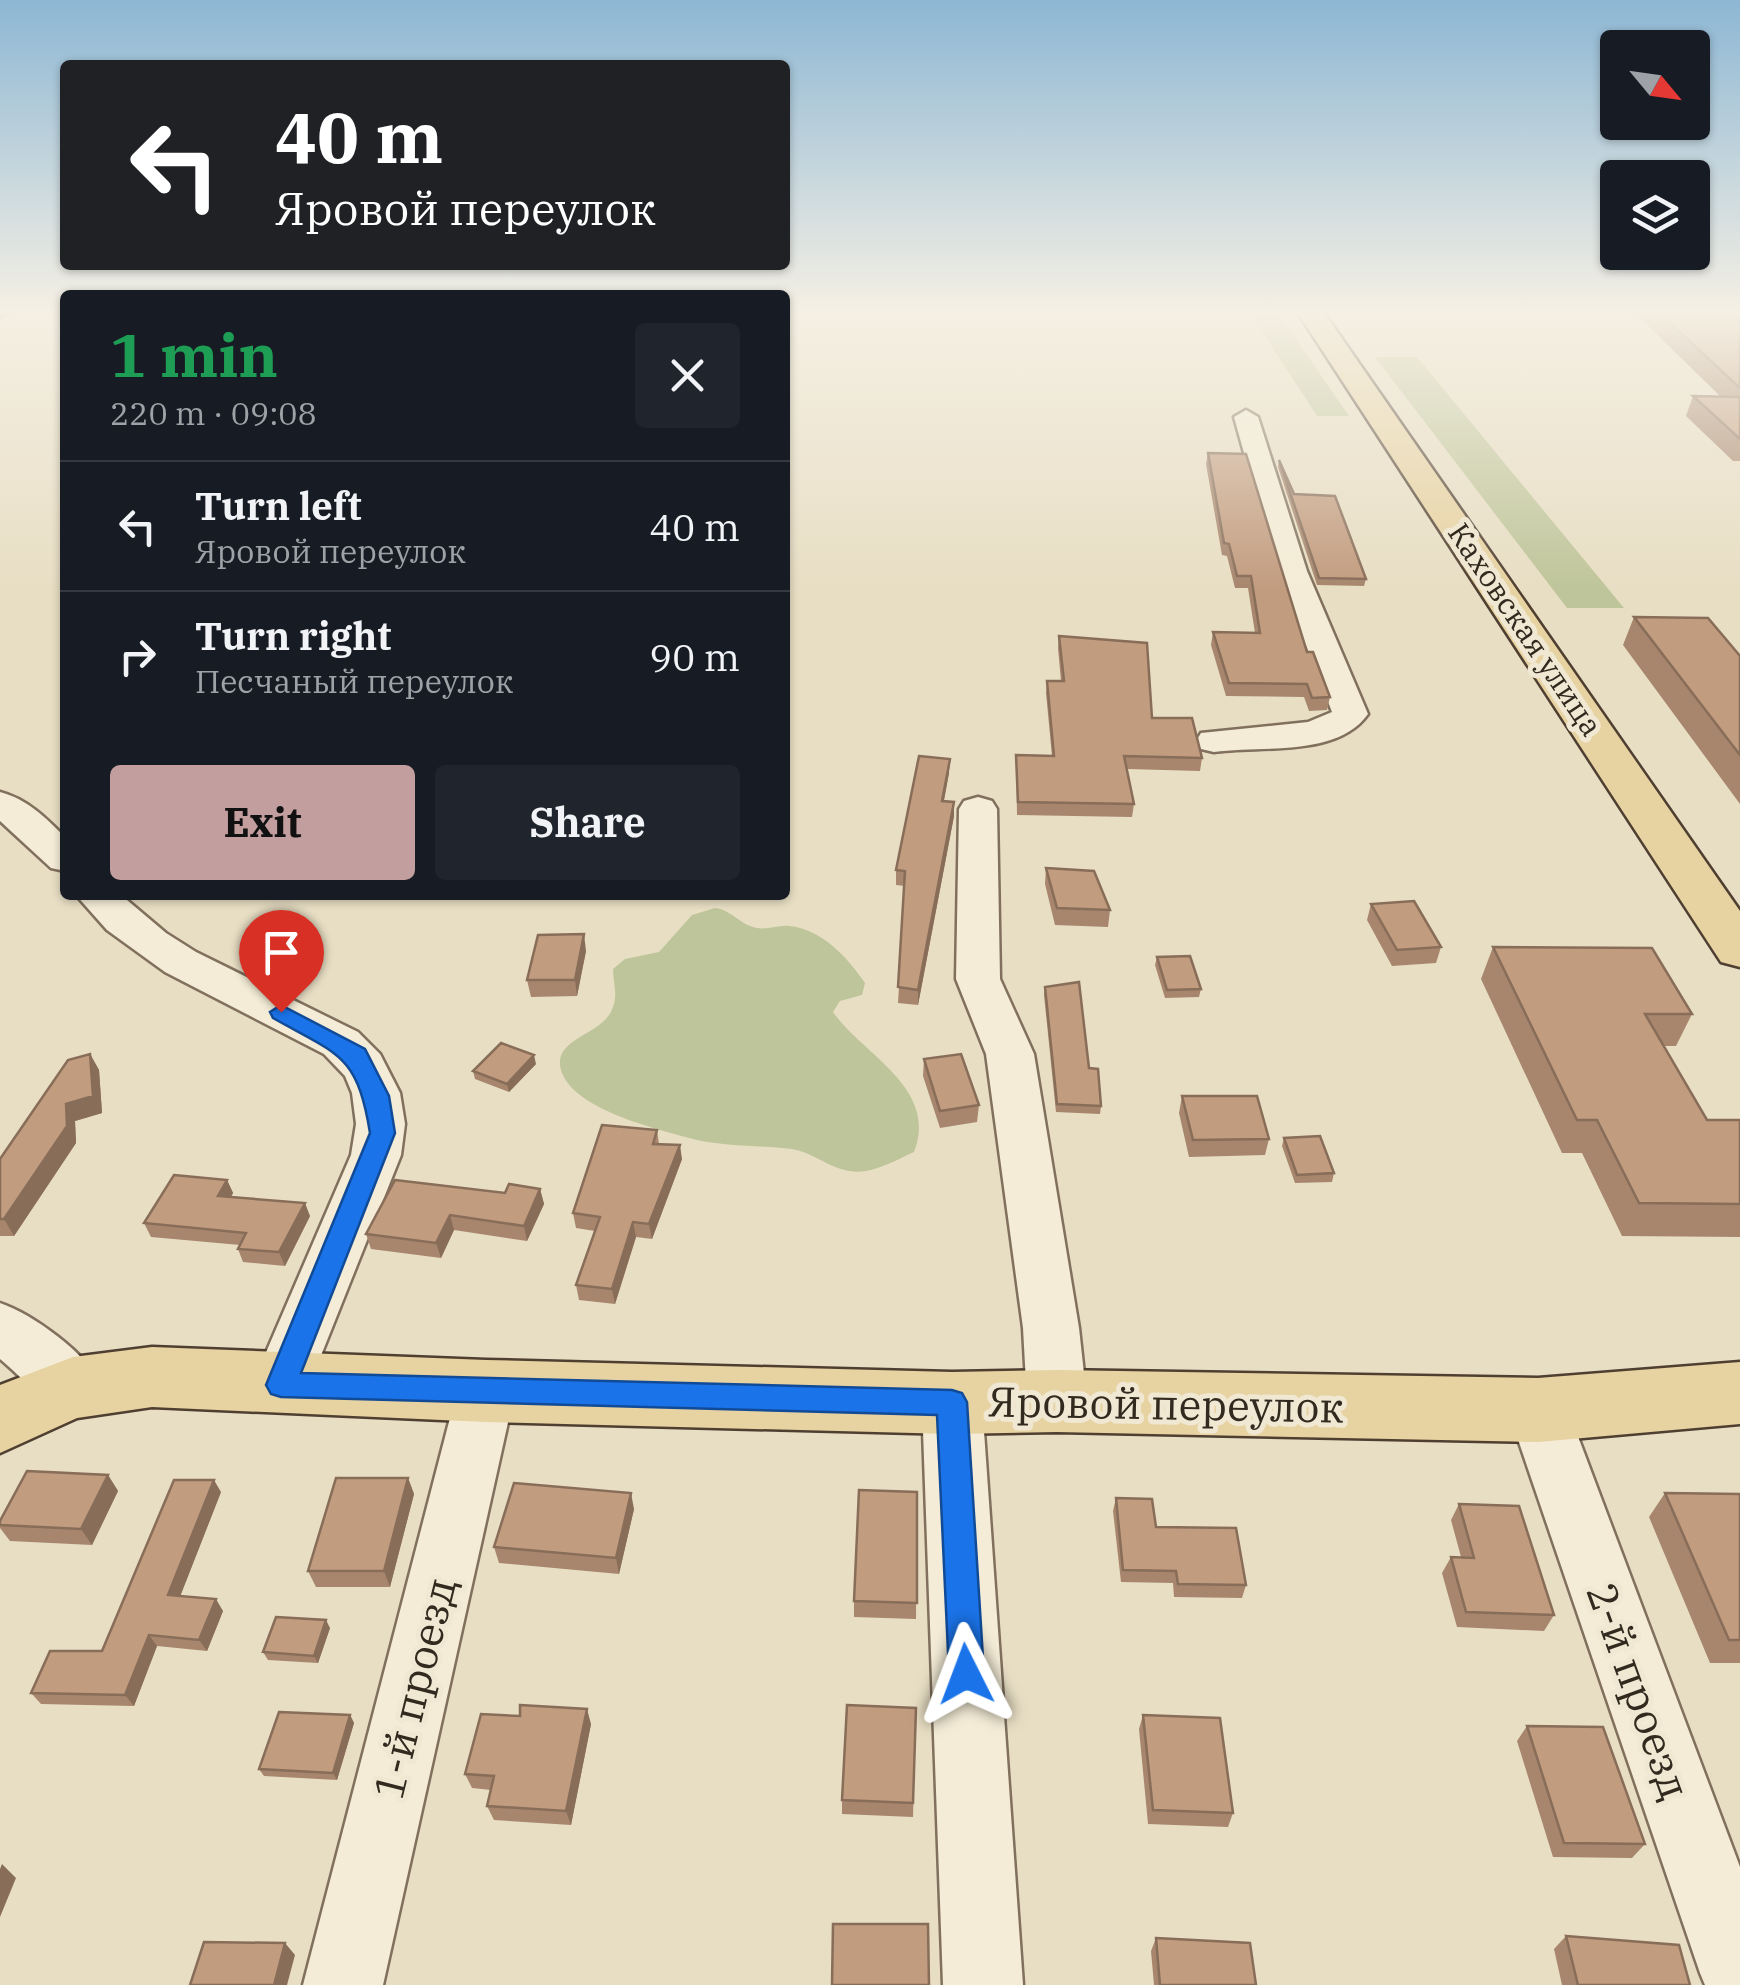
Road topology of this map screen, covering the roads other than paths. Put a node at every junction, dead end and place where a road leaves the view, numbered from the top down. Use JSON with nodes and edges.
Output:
{"nodes":[{"id":1,"x":1371,"y":403,"type":"edge"},
{"id":2,"x":1246,"y":417,"type":"dead end"},
{"id":3,"x":1214,"y":741,"type":"dead end"},
{"id":4,"x":0,"y":804,"type":"edge"},
{"id":5,"x":978,"y":809,"type":"dead end"},
{"id":6,"x":60,"y":854,"type":"edge"},
{"id":7,"x":102,"y":900,"type":"edge"},
{"id":8,"x":1740,"y":950,"type":"edge"},
{"id":9,"x":0,"y":1326,"type":"edge"},
{"id":10,"x":73,"y":1385,"type":"junction"},
{"id":11,"x":281,"y":1385,"type":"junction"},
{"id":12,"x":486,"y":1391,"type":"junction"},
{"id":13,"x":1740,"y":1393,"type":"edge"},
{"id":14,"x":1057,"y":1401,"type":"junction"},
{"id":15,"x":952,"y":1402,"type":"junction"},
{"id":16,"x":1538,"y":1410,"type":"junction"},
{"id":17,"x":0,"y":1421,"type":"edge"},
{"id":18,"x":1740,"y":1972,"type":"edge"},
{"id":19,"x":343,"y":1985,"type":"edge"},
{"id":20,"x":983,"y":1985,"type":"edge"}],
"edges":[{"from":1,"to":8,"type":"main road","name":"Каховская улица"},
{"from":2,"to":3,"type":"street"},
{"from":4,"to":6,"type":"street"},
{"from":5,"to":14,"type":"street"},
{"from":7,"to":11,"type":"street"},
{"from":9,"to":10,"type":"street"},
{"from":10,"to":11,"type":"main road","name":"Яровой переулок"},
{"from":10,"to":17,"type":"main road","name":"Яровой переулок"},
{"from":11,"to":12,"type":"main road","name":"Яровой переулок"},
{"from":12,"to":15,"type":"main road","name":"Яровой переулок"},
{"from":12,"to":19,"type":"street","name":"1-й проезд"},
{"from":13,"to":16,"type":"main road","name":"Яровой переулок"},
{"from":14,"to":15,"type":"main road","name":"Яровой переулок"},
{"from":14,"to":16,"type":"main road","name":"Яровой переулок"},
{"from":15,"to":20,"type":"street"},
{"from":16,"to":18,"type":"street","name":"2-й проезд"}]}
